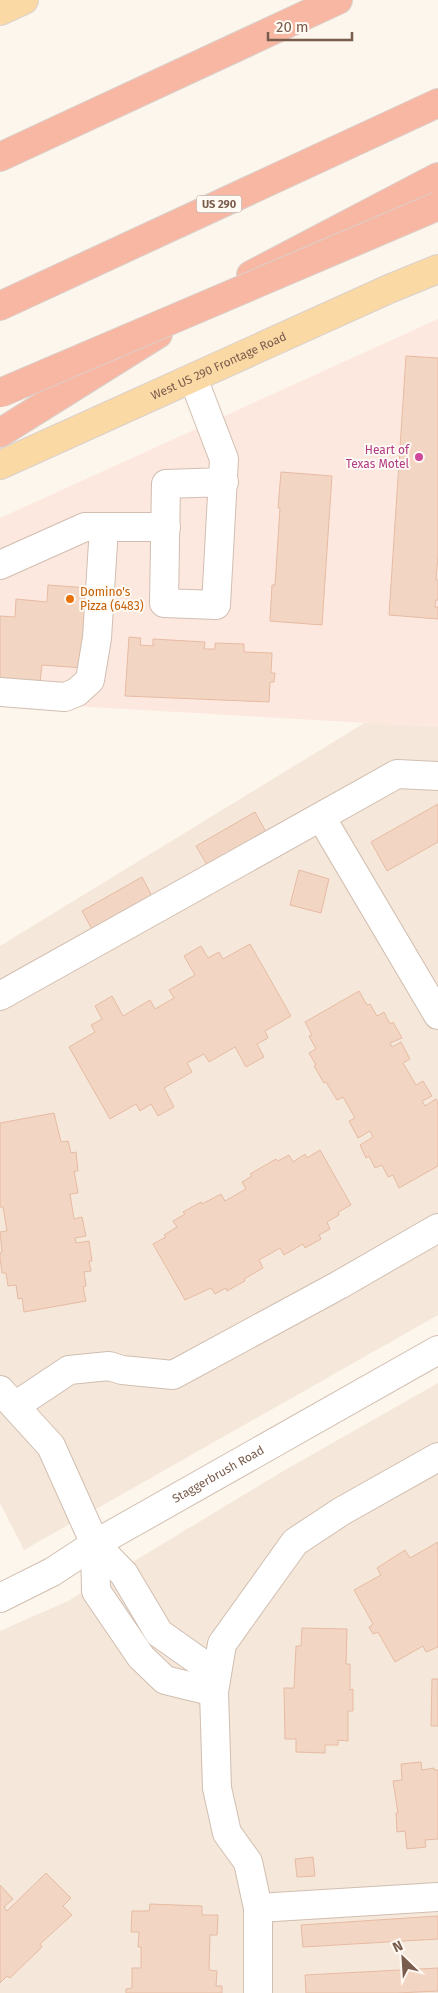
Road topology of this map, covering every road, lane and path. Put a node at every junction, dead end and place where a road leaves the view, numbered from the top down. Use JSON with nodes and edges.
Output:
{"nodes":[{"id":1,"x":24,"y":0,"type":"edge"},
{"id":2,"x":338,"y":0,"type":"edge"},
{"id":3,"x":0,"y":12,"type":"edge"},
{"id":4,"x":438,"y":103,"type":"edge"},
{"id":5,"x":0,"y":157,"type":"edge"},
{"id":6,"x":438,"y":177,"type":"edge"},
{"id":7,"x":438,"y":206,"type":"edge"},
{"id":8,"x":438,"y":269,"type":"edge"},
{"id":9,"x":0,"y":306,"type":"edge"},
{"id":10,"x":193,"y":378,"type":"junction"},
{"id":11,"x":0,"y":393,"type":"edge"},
{"id":12,"x":0,"y":433,"type":"edge"},
{"id":13,"x":0,"y":465,"type":"edge"},
{"id":14,"x":224,"y":482,"type":"junction"},
{"id":15,"x":104,"y":527,"type":"junction"},
{"id":16,"x":166,"y":527,"type":"junction"},
{"id":17,"x":0,"y":565,"type":"edge"},
{"id":18,"x":0,"y":692,"type":"edge"},
{"id":19,"x":438,"y":776,"type":"edge"},
{"id":20,"x":321,"y":817,"type":"junction"},
{"id":21,"x":0,"y":996,"type":"edge"},
{"id":22,"x":438,"y":1015,"type":"edge"},
{"id":23,"x":438,"y":1228,"type":"edge"},
{"id":24,"x":438,"y":1350,"type":"edge"},
{"id":25,"x":8,"y":1398,"type":"edge"},
{"id":26,"x":438,"y":1457,"type":"edge"},
{"id":27,"x":95,"y":1544,"type":"junction"},
{"id":28,"x":0,"y":1598,"type":"edge"},
{"id":29,"x":216,"y":1680,"type":"junction"},
{"id":30,"x":438,"y":1897,"type":"edge"},
{"id":31,"x":258,"y":1908,"type":"junction"},
{"id":32,"x":258,"y":1993,"type":"edge"}],
"edges":[{"from":1,"to":3,"type":"main road"},
{"from":2,"to":5,"type":"highway"},
{"from":4,"to":9,"type":"highway","number":"US 290"},
{"from":6,"to":12,"type":"highway"},
{"from":7,"to":11,"type":"highway","bridge":true},
{"from":8,"to":10,"type":"main road","name":"West US 290 Frontage Road"},
{"from":10,"to":13,"type":"main road","name":"West US 290 Frontage Road"},
{"from":10,"to":14,"type":"street"},
{"from":14,"to":16,"type":"street"},
{"from":14,"to":16,"type":"street"},
{"from":15,"to":16,"type":"street"},
{"from":15,"to":17,"type":"street"},
{"from":15,"to":18,"type":"street"},
{"from":19,"to":20,"type":"street"},
{"from":20,"to":21,"type":"street"},
{"from":20,"to":22,"type":"street"},
{"from":23,"to":25,"type":"street"},
{"from":24,"to":27,"type":"street","name":"Staggerbrush Road"},
{"from":25,"to":27,"type":"street"},
{"from":26,"to":29,"type":"street"},
{"from":27,"to":28,"type":"street","name":"Staggerbrush Road"},
{"from":27,"to":29,"type":"street"},
{"from":29,"to":31,"type":"street"},
{"from":30,"to":31,"type":"street"},
{"from":31,"to":32,"type":"street"}]}
